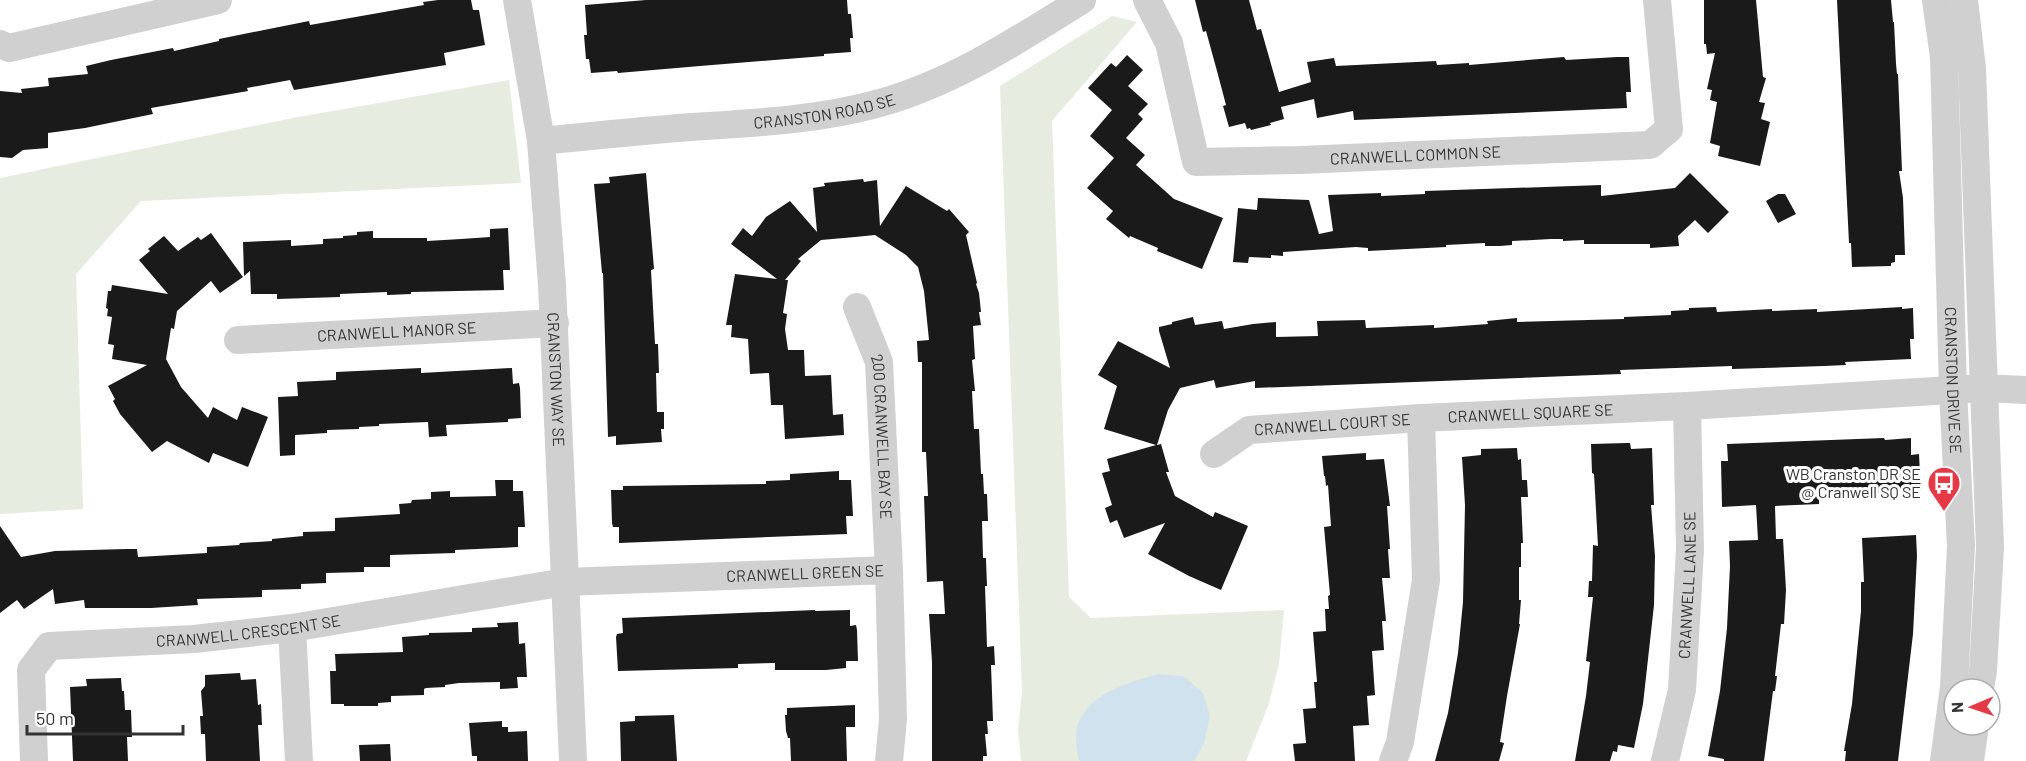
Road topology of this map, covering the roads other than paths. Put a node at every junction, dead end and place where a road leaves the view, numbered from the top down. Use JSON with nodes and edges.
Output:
{"nodes":[{"id":1,"x":218,"y":0,"type":"edge"},
{"id":2,"x":517,"y":0,"type":"edge"},
{"id":3,"x":1083,"y":0,"type":"edge"},
{"id":4,"x":1147,"y":0,"type":"edge"},
{"id":5,"x":1657,"y":0,"type":"edge"},
{"id":6,"x":1936,"y":0,"type":"edge"},
{"id":7,"x":1964,"y":0,"type":"edge"},
{"id":8,"x":0,"y":45,"type":"edge"},
{"id":9,"x":541,"y":141,"type":"junction"},
{"id":10,"x":857,"y":307,"type":"dead end"},
{"id":11,"x":555,"y":323,"type":"junction"},
{"id":12,"x":238,"y":340,"type":"dead end"},
{"id":13,"x":1984,"y":388,"type":"junction"},
{"id":14,"x":2026,"y":390,"type":"edge"},
{"id":15,"x":1953,"y":391,"type":"junction"},
{"id":16,"x":1687,"y":406,"type":"junction"},
{"id":17,"x":1421,"y":418,"type":"junction"},
{"id":18,"x":1214,"y":454,"type":"dead end"},
{"id":19,"x":889,"y":570,"type":"junction"},
{"id":20,"x":565,"y":582,"type":"junction"},
{"id":21,"x":292,"y":627,"type":"junction"},
{"id":22,"x":1982,"y":677,"type":"edge"},
{"id":23,"x":1973,"y":737,"type":"edge"},
{"id":24,"x":34,"y":761,"type":"edge"},
{"id":25,"x":299,"y":761,"type":"edge"},
{"id":26,"x":573,"y":761,"type":"edge"},
{"id":27,"x":890,"y":761,"type":"edge"},
{"id":28,"x":1393,"y":761,"type":"edge"},
{"id":29,"x":1665,"y":761,"type":"edge"},
{"id":30,"x":1944,"y":761,"type":"edge"},
{"id":31,"x":1970,"y":761,"type":"edge"}],
"edges":[{"from":1,"to":8,"type":"street"},
{"from":2,"to":9,"type":"street","name":"CRANSTON WAY SE"},
{"from":3,"to":9,"type":"street","name":"CRANSTON ROAD SE"},
{"from":4,"to":5,"type":"street","name":"CRANWELL COMMON SE"},
{"from":6,"to":15,"type":"street","name":"CRANSTON DRIVE SE"},
{"from":7,"to":13,"type":"street","name":"CRANSTON DRIVE SE"},
{"from":9,"to":11,"type":"street","name":"CRANSTON WAY SE"},
{"from":10,"to":19,"type":"street","name":"200 CRANWELL BAY SE"},
{"from":11,"to":12,"type":"street","name":"CRANWELL MANOR SE"},
{"from":11,"to":20,"type":"street","name":"CRANSTON WAY SE"},
{"from":13,"to":14,"type":"street","name":"CRANWELL SQUARE SE"},
{"from":13,"to":15,"type":"street","name":"CRANWELL SQUARE SE"},
{"from":13,"to":22,"type":"street","name":"CRANSTON DRIVE SE"},
{"from":15,"to":16,"type":"street","name":"CRANWELL SQUARE SE"},
{"from":15,"to":30,"type":"street","name":"CRANSTON DRIVE SE"},
{"from":16,"to":17,"type":"street","name":"CRANWELL SQUARE SE"},
{"from":16,"to":29,"type":"street","name":"CRANWELL LANE SE"},
{"from":17,"to":18,"type":"street","name":"CRANWELL COURT SE"},
{"from":17,"to":28,"type":"street"},
{"from":19,"to":20,"type":"street","name":"CRANWELL GREEN SE"},
{"from":19,"to":27,"type":"street","name":"CRANWELL GREEN SE"},
{"from":20,"to":21,"type":"street","name":"CRANWELL CRESCENT SE"},
{"from":20,"to":26,"type":"street","name":"CRANSTON WAY SE"},
{"from":21,"to":24,"type":"street","name":"CRANWELL CRESCENT SE"},
{"from":21,"to":25,"type":"street"},
{"from":23,"to":31,"type":"street"}]}
